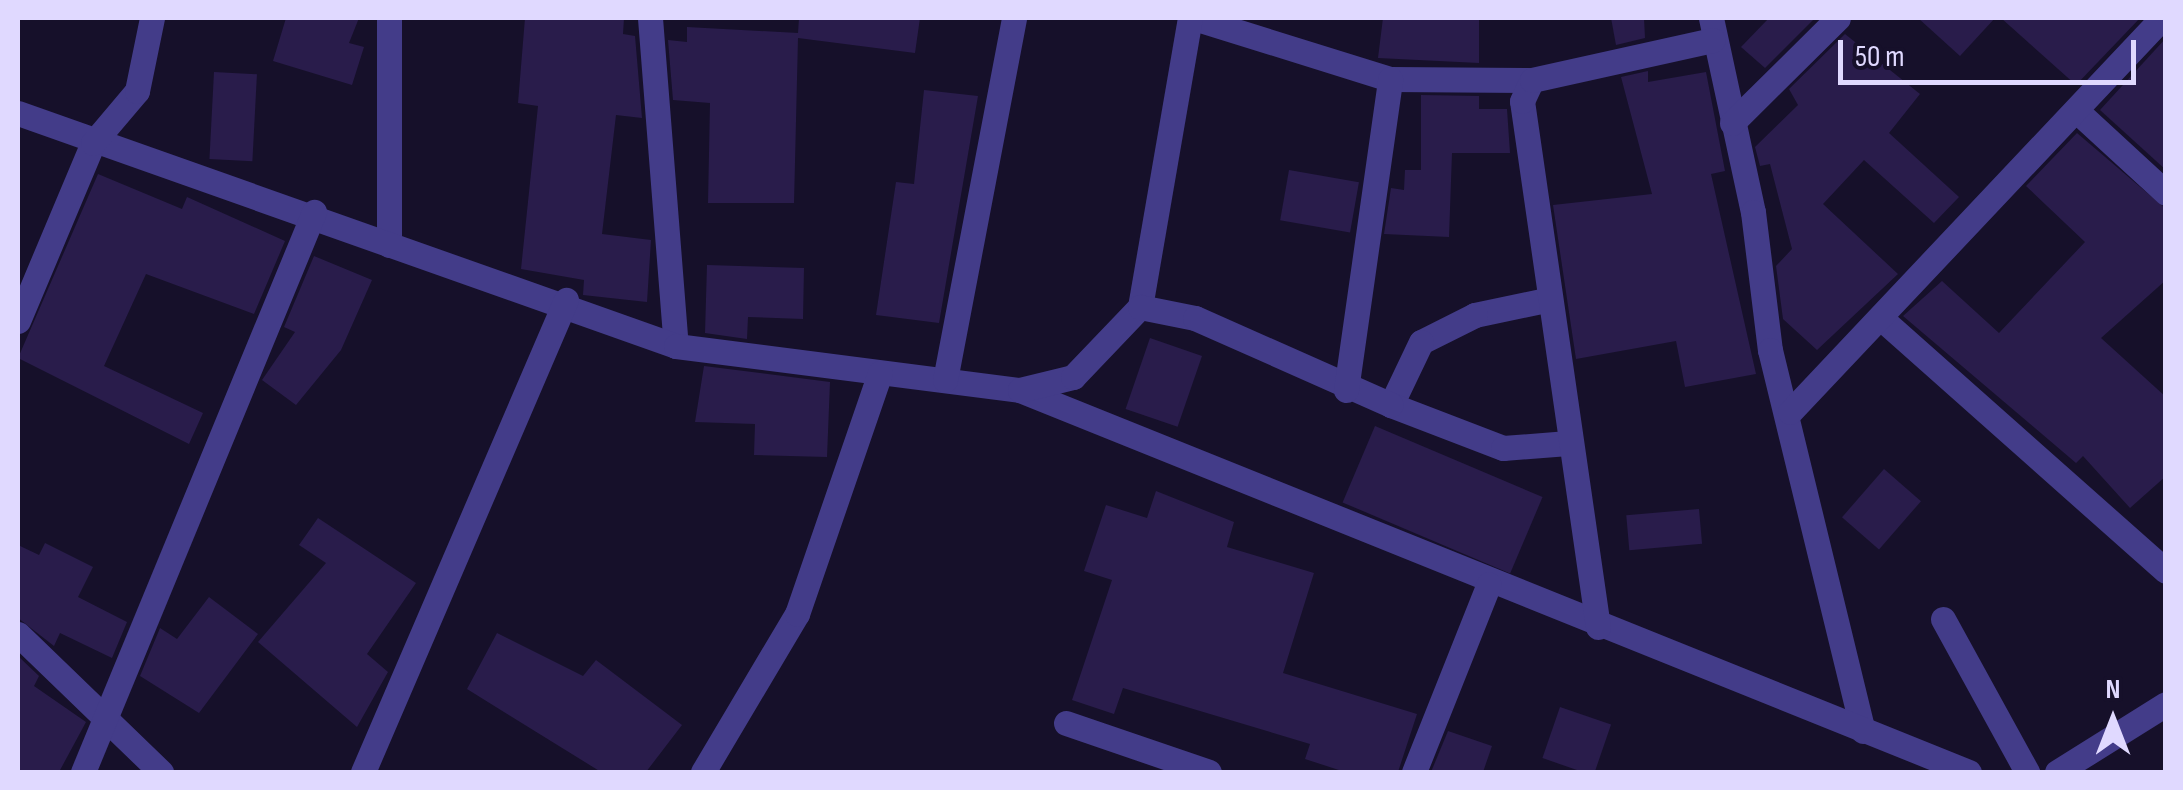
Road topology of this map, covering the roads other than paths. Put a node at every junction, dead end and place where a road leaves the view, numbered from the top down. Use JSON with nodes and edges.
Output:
{"nodes":[{"id":1,"x":152,"y":18,"type":"edge"},
{"id":2,"x":388,"y":18,"type":"edge"},
{"id":3,"x":650,"y":18,"type":"edge"},
{"id":4,"x":1014,"y":18,"type":"edge"},
{"id":5,"x":1192,"y":18,"type":"edge"},
{"id":6,"x":1838,"y":18,"type":"edge"},
{"id":7,"x":2162,"y":18,"type":"edge"},
{"id":8,"x":1712,"y":29,"type":"edge"},
{"id":9,"x":1390,"y":79,"type":"junction"},
{"id":10,"x":1532,"y":80,"type":"junction"},
{"id":11,"x":18,"y":113,"type":"edge"},
{"id":12,"x":2080,"y":113,"type":"junction"},
{"id":13,"x":1732,"y":123,"type":"junction"},
{"id":14,"x":94,"y":144,"type":"junction"},
{"id":15,"x":2166,"y":192,"type":"edge"},
{"id":16,"x":314,"y":212,"type":"junction"},
{"id":17,"x":390,"y":244,"type":"junction"},
{"id":18,"x":566,"y":300,"type":"junction"},
{"id":19,"x":1546,"y":300,"type":"junction"},
{"id":20,"x":1140,"y":307,"type":"junction"},
{"id":21,"x":1883,"y":320,"type":"junction"},
{"id":22,"x":18,"y":322,"type":"edge"},
{"id":23,"x":676,"y":346,"type":"junction"},
{"id":24,"x":880,"y":372,"type":"junction"},
{"id":25,"x":945,"y":380,"type":"junction"},
{"id":26,"x":1020,"y":390,"type":"junction"},
{"id":27,"x":1346,"y":390,"type":"junction"},
{"id":28,"x":1391,"y":406,"type":"junction"},
{"id":29,"x":1790,"y":412,"type":"junction"},
{"id":30,"x":1568,"y":443,"type":"junction"},
{"id":31,"x":2166,"y":571,"type":"edge"},
{"id":32,"x":1489,"y":584,"type":"junction"},
{"id":33,"x":1944,"y":619,"type":"dead end"},
{"id":34,"x":1598,"y":627,"type":"junction"},
{"id":35,"x":18,"y":634,"type":"edge"},
{"id":36,"x":2166,"y":704,"type":"edge"},
{"id":37,"x":101,"y":721,"type":"junction"},
{"id":38,"x":1066,"y":722,"type":"dead end"},
{"id":39,"x":1863,"y":731,"type":"junction"},
{"id":40,"x":83,"y":772,"type":"edge"},
{"id":41,"x":161,"y":772,"type":"edge"},
{"id":42,"x":363,"y":772,"type":"edge"},
{"id":43,"x":703,"y":772,"type":"edge"},
{"id":44,"x":1209,"y":772,"type":"edge"},
{"id":45,"x":1414,"y":772,"type":"edge"},
{"id":46,"x":1969,"y":772,"type":"edge"},
{"id":47,"x":2027,"y":772,"type":"edge"},
{"id":48,"x":2057,"y":772,"type":"edge"}],
"edges":[{"from":1,"to":14,"type":"street"},
{"from":2,"to":17,"type":"street"},
{"from":3,"to":23,"type":"street"},
{"from":4,"to":25,"type":"street"},
{"from":5,"to":9,"type":"street"},
{"from":5,"to":20,"type":"street"},
{"from":6,"to":13,"type":"street"},
{"from":7,"to":12,"type":"street"},
{"from":8,"to":10,"type":"street"},
{"from":8,"to":13,"type":"street"},
{"from":9,"to":10,"type":"street"},
{"from":9,"to":27,"type":"street"},
{"from":10,"to":19,"type":"street"},
{"from":11,"to":14,"type":"street"},
{"from":12,"to":15,"type":"street"},
{"from":12,"to":21,"type":"street"},
{"from":13,"to":29,"type":"street"},
{"from":14,"to":16,"type":"street"},
{"from":14,"to":22,"type":"street"},
{"from":16,"to":17,"type":"street"},
{"from":16,"to":37,"type":"street"},
{"from":17,"to":18,"type":"street"},
{"from":18,"to":23,"type":"street"},
{"from":18,"to":42,"type":"street"},
{"from":19,"to":28,"type":"street"},
{"from":19,"to":30,"type":"street"},
{"from":20,"to":26,"type":"street"},
{"from":20,"to":27,"type":"street"},
{"from":21,"to":29,"type":"street"},
{"from":21,"to":31,"type":"street"},
{"from":23,"to":24,"type":"street"},
{"from":24,"to":25,"type":"street"},
{"from":24,"to":43,"type":"street"},
{"from":25,"to":26,"type":"street"},
{"from":26,"to":32,"type":"street"},
{"from":27,"to":28,"type":"street"},
{"from":28,"to":30,"type":"street"},
{"from":29,"to":39,"type":"street"},
{"from":30,"to":34,"type":"street"},
{"from":32,"to":34,"type":"street"},
{"from":32,"to":45,"type":"street"},
{"from":33,"to":47,"type":"street"},
{"from":34,"to":39,"type":"street"},
{"from":35,"to":37,"type":"street"},
{"from":36,"to":48,"type":"street"},
{"from":37,"to":40,"type":"street"},
{"from":37,"to":41,"type":"street"},
{"from":38,"to":44,"type":"street"},
{"from":39,"to":46,"type":"street"}]}
